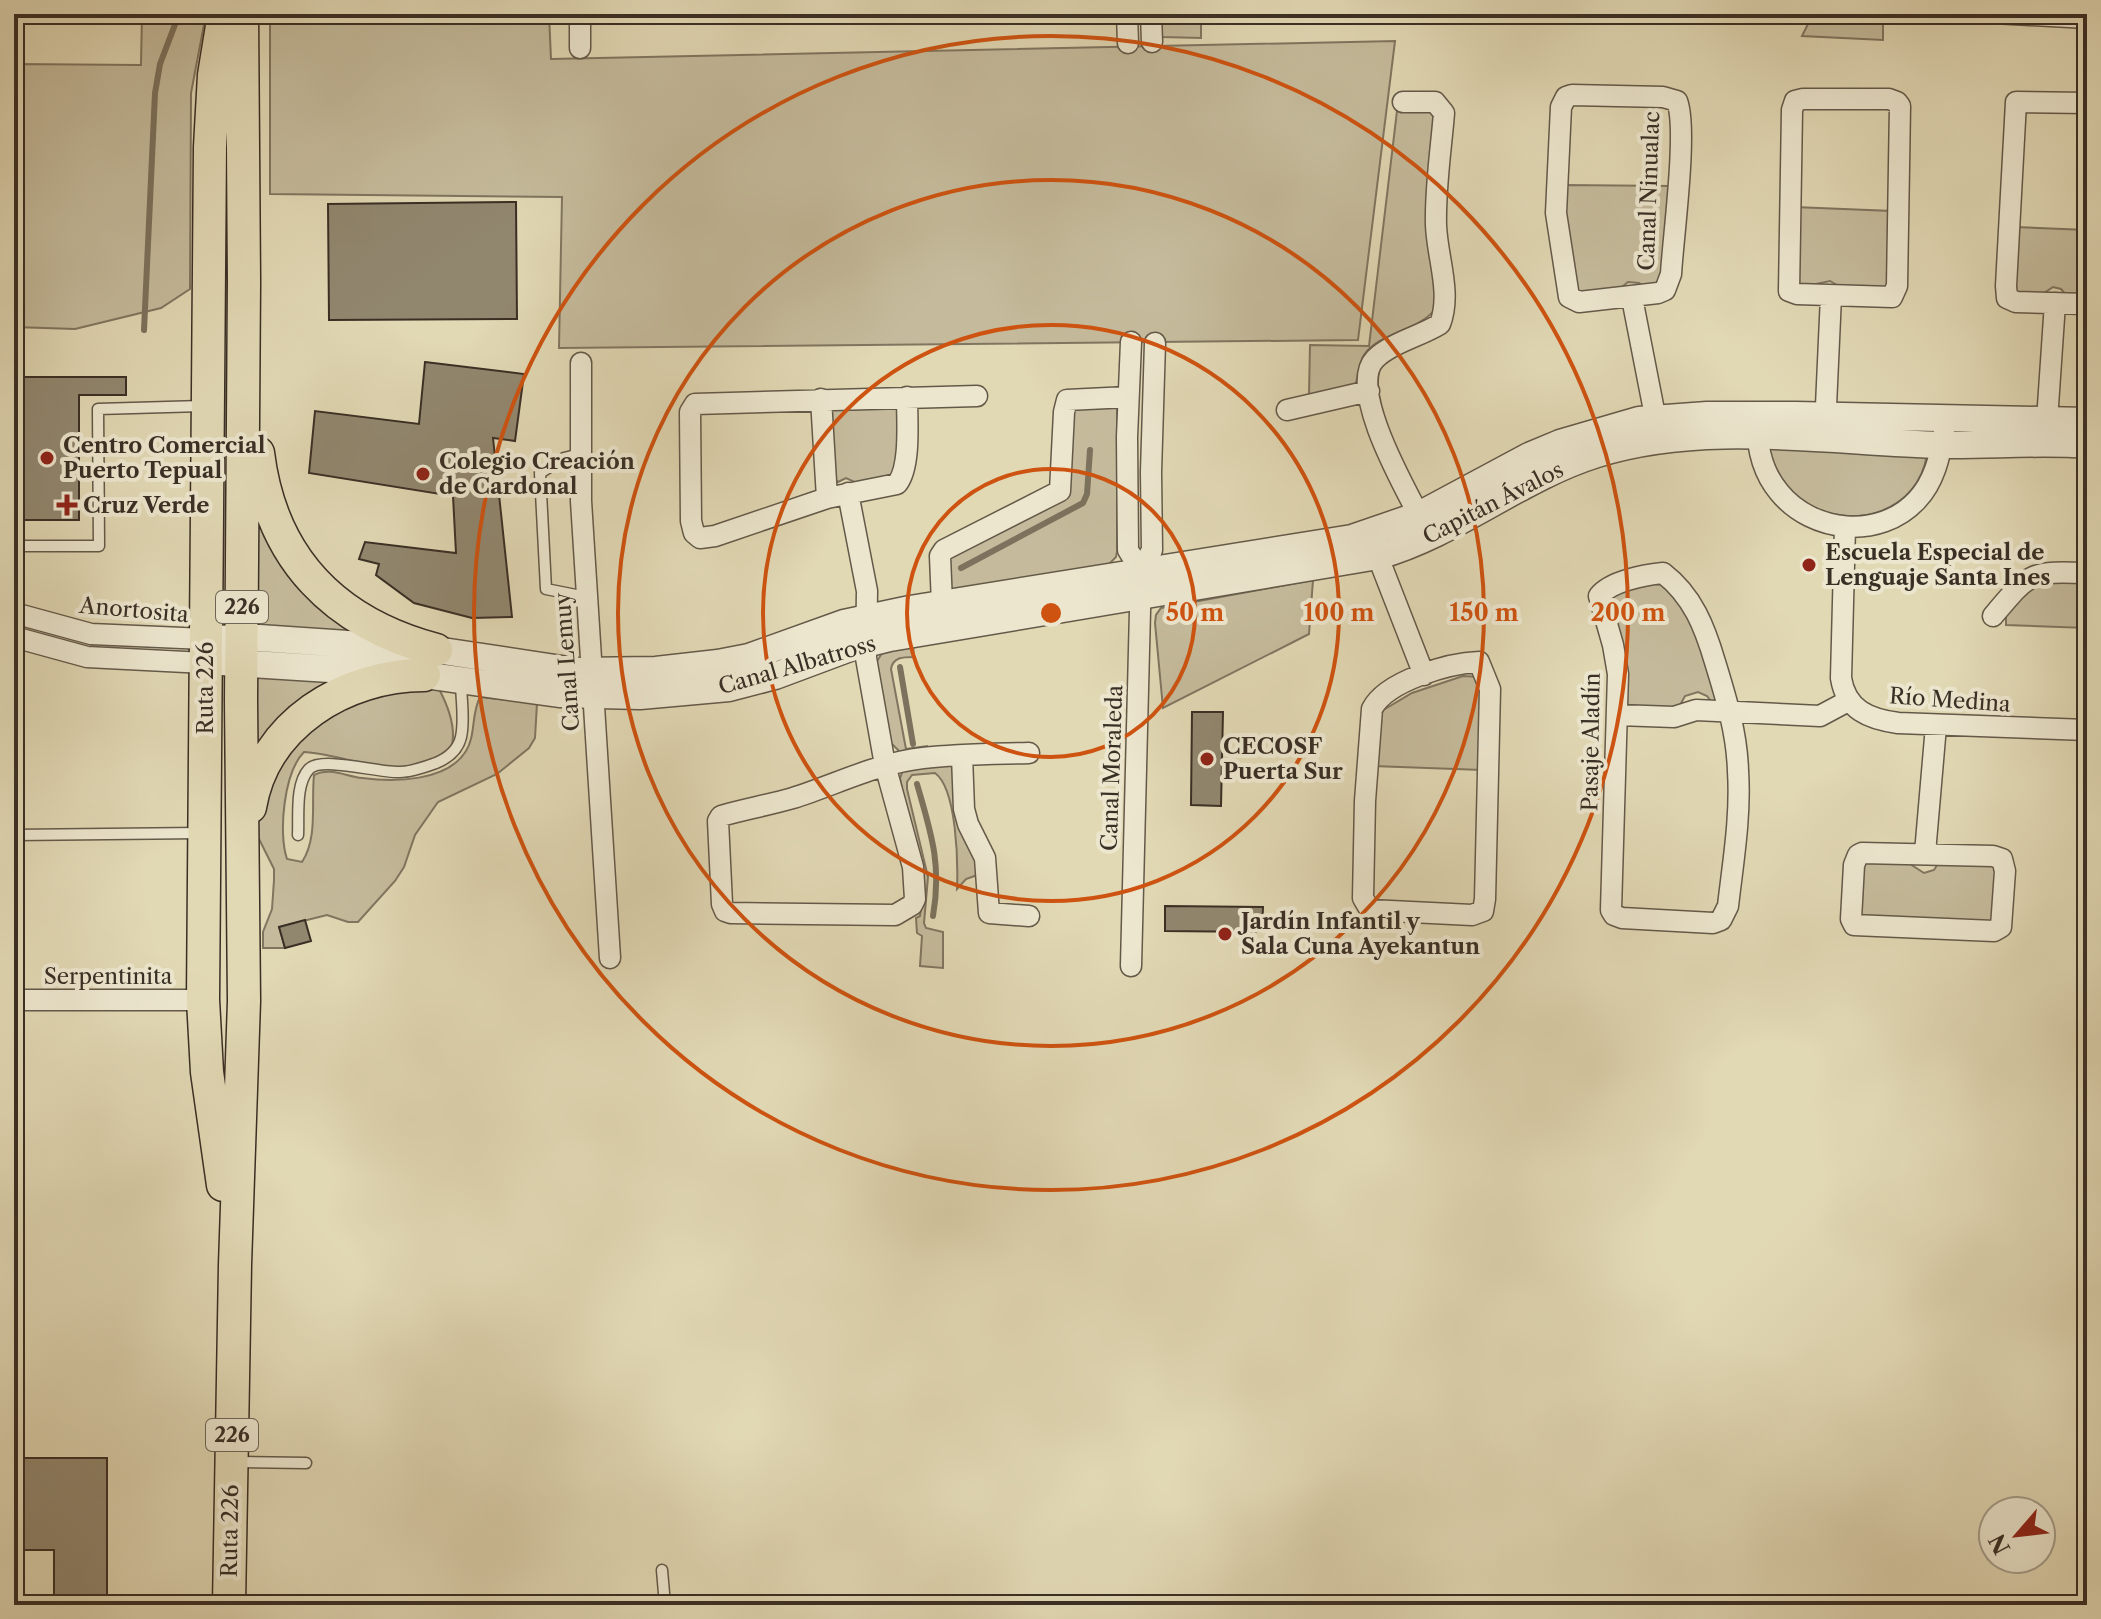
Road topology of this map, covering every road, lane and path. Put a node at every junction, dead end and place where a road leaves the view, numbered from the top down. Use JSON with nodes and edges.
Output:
{"nodes":[{"id":1,"x":224,"y":14,"type":"edge"},
{"id":2,"x":242,"y":14,"type":"edge"},
{"id":3,"x":580,"y":14,"type":"edge"},
{"id":4,"x":1127,"y":14,"type":"edge"},
{"id":5,"x":1151,"y":14,"type":"edge"},
{"id":6,"x":1919,"y":14,"type":"edge"},
{"id":7,"x":2087,"y":23,"type":"edge"},
{"id":8,"x":1152,"y":42,"type":"dead end"},
{"id":9,"x":1128,"y":43,"type":"dead end"},
{"id":10,"x":580,"y":48,"type":"dead end"},
{"id":11,"x":1403,"y":102,"type":"dead end"},
{"id":12,"x":2087,"y":103,"type":"edge"},
{"id":13,"x":1831,"y":296,"type":"junction"},
{"id":14,"x":1632,"y":298,"type":"junction"},
{"id":15,"x":2055,"y":303,"type":"junction"},
{"id":16,"x":2087,"y":304,"type":"edge"},
{"id":17,"x":1131,"y":342,"type":"dead end"},
{"id":18,"x":1155,"y":343,"type":"dead end"},
{"id":19,"x":581,"y":363,"type":"dead end"},
{"id":20,"x":244,"y":368,"type":"junction"},
{"id":21,"x":1369,"y":391,"type":"junction"},
{"id":22,"x":977,"y":396,"type":"dead end"},
{"id":23,"x":907,"y":397,"type":"junction"},
{"id":24,"x":1128,"y":397,"type":"junction"},
{"id":25,"x":821,"y":399,"type":"junction"},
{"id":26,"x":207,"y":406,"type":"junction"},
{"id":27,"x":1287,"y":410,"type":"dead end"},
{"id":28,"x":1946,"y":418,"type":"junction"},
{"id":29,"x":2087,"y":421,"type":"edge"},
{"id":30,"x":1757,"y":426,"type":"junction"},
{"id":31,"x":1825,"y":428,"type":"junction"},
{"id":32,"x":1658,"y":429,"type":"junction"},
{"id":33,"x":2046,"y":432,"type":"junction"},
{"id":34,"x":1942,"y":445,"type":"junction"},
{"id":35,"x":2087,"y":445,"type":"edge"},
{"id":36,"x":580,"y":454,"type":"junction"},
{"id":37,"x":848,"y":493,"type":"junction"},
{"id":38,"x":827,"y":498,"type":"junction"},
{"id":39,"x":1424,"y":526,"type":"junction"},
{"id":40,"x":1845,"y":527,"type":"junction"},
{"id":41,"x":1373,"y":544,"type":"junction"},
{"id":42,"x":14,"y":546,"type":"edge"},
{"id":43,"x":2087,"y":573,"type":"edge"},
{"id":44,"x":1141,"y":584,"type":"junction"},
{"id":45,"x":586,"y":597,"type":"junction"},
{"id":46,"x":942,"y":604,"type":"junction"},
{"id":47,"x":14,"y":613,"type":"edge"},
{"id":48,"x":1993,"y":616,"type":"dead end"},
{"id":49,"x":866,"y":630,"type":"junction"},
{"id":50,"x":14,"y":637,"type":"edge"},
{"id":51,"x":250,"y":650,"type":"junction"},
{"id":52,"x":205,"y":651,"type":"junction"},
{"id":53,"x":430,"y":662,"type":"junction"},
{"id":54,"x":1424,"y":675,"type":"junction"},
{"id":55,"x":461,"y":679,"type":"junction"},
{"id":56,"x":592,"y":684,"type":"junction"},
{"id":57,"x":1848,"y":701,"type":"junction"},
{"id":58,"x":1730,"y":712,"type":"junction"},
{"id":59,"x":1618,"y":715,"type":"junction"},
{"id":60,"x":1936,"y":726,"type":"junction"},
{"id":61,"x":2087,"y":730,"type":"edge"},
{"id":62,"x":1029,"y":753,"type":"dead end"},
{"id":63,"x":962,"y":756,"type":"junction"},
{"id":64,"x":885,"y":765,"type":"junction"},
{"id":65,"x":204,"y":833,"type":"junction"},
{"id":66,"x":14,"y":835,"type":"edge"},
{"id":67,"x":298,"y":835,"type":"dead end"},
{"id":68,"x":243,"y":846,"type":"junction"},
{"id":69,"x":1925,"y":853,"type":"junction"},
{"id":70,"x":1029,"y":916,"type":"dead end"},
{"id":71,"x":610,"y":958,"type":"dead end"},
{"id":72,"x":1131,"y":966,"type":"dead end"},
{"id":73,"x":14,"y":1000,"type":"edge"},
{"id":74,"x":203,"y":1000,"type":"junction"},
{"id":75,"x":235,"y":1265,"type":"junction"},
{"id":76,"x":232,"y":1462,"type":"junction"},
{"id":77,"x":306,"y":1463,"type":"dead end"},
{"id":78,"x":662,"y":1570,"type":"dead end"},
{"id":79,"x":229,"y":1605,"type":"edge"},
{"id":80,"x":665,"y":1605,"type":"edge"}],
"edges":[{"from":1,"to":26,"type":"main road","name":"Ruta 226","number":"226"},
{"from":2,"to":20,"type":"main road","name":"Ruta 226","number":"226"},
{"from":3,"to":10,"type":"street"},
{"from":4,"to":9,"type":"street"},
{"from":5,"to":8,"type":"street"},
{"from":6,"to":7,"type":"lane"},
{"from":11,"to":21,"type":"street"},
{"from":12,"to":15,"type":"street"},
{"from":13,"to":13,"type":"street"},
{"from":13,"to":31,"type":"street"},
{"from":14,"to":14,"type":"street","name":"Canal Ninualac"},
{"from":14,"to":32,"type":"street","name":"Canal Ninualac"},
{"from":15,"to":16,"type":"street"},
{"from":15,"to":33,"type":"street"},
{"from":17,"to":24,"type":"street","name":"Canal Moraleda"},
{"from":18,"to":44,"type":"street","name":"Canal Moraleda"},
{"from":19,"to":36,"type":"street","name":"Canal Lemuy"},
{"from":20,"to":51,"type":"main road","name":"Ruta 226","number":"226"},
{"from":20,"to":53,"type":"main road"},
{"from":21,"to":27,"type":"street"},
{"from":21,"to":39,"type":"street"},
{"from":22,"to":23,"type":"street"},
{"from":23,"to":25,"type":"street"},
{"from":23,"to":37,"type":"street"},
{"from":24,"to":44,"type":"street","name":"Canal Moraleda"},
{"from":24,"to":46,"type":"street"},
{"from":25,"to":38,"type":"street"},
{"from":25,"to":38,"type":"street"},
{"from":26,"to":42,"type":"lane"},
{"from":26,"to":52,"type":"main road","name":"Ruta 226","number":"226"},
{"from":28,"to":31,"type":"street","name":"Capitán Ávalos"},
{"from":28,"to":33,"type":"street","name":"Capitán Ávalos"},
{"from":28,"to":34,"type":"street"},
{"from":29,"to":33,"type":"street","name":"Capitán Ávalos"},
{"from":30,"to":31,"type":"street","name":"Capitán Ávalos"},
{"from":30,"to":32,"type":"street","name":"Capitán Ávalos"},
{"from":30,"to":40,"type":"street"},
{"from":31,"to":34,"type":"street","name":"Capitán Ávalos"},
{"from":32,"to":39,"type":"street","name":"Capitán Ávalos"},
{"from":33,"to":34,"type":"street","name":"Capitán Ávalos"},
{"from":33,"to":35,"type":"street","name":"Capitán Ávalos"},
{"from":34,"to":40,"type":"street"},
{"from":36,"to":45,"type":"street","name":"Canal Lemuy"},
{"from":36,"to":45,"type":"lane"},
{"from":37,"to":38,"type":"street"},
{"from":37,"to":49,"type":"street"},
{"from":39,"to":41,"type":"street","name":"Capitán Ávalos"},
{"from":40,"to":57,"type":"street"},
{"from":41,"to":44,"type":"street","name":"Capitán Ávalos"},
{"from":41,"to":54,"type":"street"},
{"from":43,"to":48,"type":"street"},
{"from":44,"to":46,"type":"street","name":"Canal Albatross"},
{"from":44,"to":49,"type":"street","name":"Canal Albatross"},
{"from":44,"to":72,"type":"street","name":"Canal Moraleda"},
{"from":45,"to":56,"type":"street","name":"Canal Lemuy"},
{"from":46,"to":49,"type":"street","name":"Canal Albatross"},
{"from":47,"to":52,"type":"street","name":"Anortosita"},
{"from":49,"to":56,"type":"street","name":"Canal Albatross"},
{"from":49,"to":64,"type":"street"},
{"from":50,"to":52,"type":"street"},
{"from":51,"to":52,"type":"street"},
{"from":51,"to":53,"type":"street","name":"Canal Albatross"},
{"from":51,"to":68,"type":"main road","name":"Ruta 226","number":"226"},
{"from":52,"to":65,"type":"main road","name":"Ruta 226","number":"226"},
{"from":53,"to":55,"type":"street","name":"Canal Albatross"},
{"from":53,"to":56,"type":"street","name":"Canal Albatross"},
{"from":53,"to":68,"type":"main road"},
{"from":54,"to":54,"type":"street"},
{"from":55,"to":56,"type":"street","name":"Canal Albatross"},
{"from":55,"to":67,"type":"lane"},
{"from":56,"to":71,"type":"street","name":"Canal Lemuy"},
{"from":57,"to":58,"type":"street"},
{"from":57,"to":60,"type":"street","name":"Río Medina"},
{"from":58,"to":59,"type":"street"},
{"from":58,"to":59,"type":"street","name":"Pasaje Aladín"},
{"from":58,"to":59,"type":"street","name":"Pasaje Aladín"},
{"from":60,"to":61,"type":"street","name":"Río Medina"},
{"from":60,"to":69,"type":"street"},
{"from":62,"to":63,"type":"street"},
{"from":63,"to":64,"type":"street"},
{"from":63,"to":70,"type":"street"},
{"from":64,"to":64,"type":"street"},
{"from":65,"to":66,"type":"lane"},
{"from":65,"to":74,"type":"main road","name":"Ruta 226","number":"226"},
{"from":68,"to":75,"type":"main road","name":"Ruta 226","number":"226"},
{"from":69,"to":69,"type":"street"},
{"from":73,"to":74,"type":"street","name":"Serpentinita"},
{"from":74,"to":75,"type":"main road","name":"Ruta 226","number":"226"},
{"from":75,"to":76,"type":"main road","name":"Ruta 226","number":"226"},
{"from":76,"to":77,"type":"lane"},
{"from":76,"to":79,"type":"main road","name":"Ruta 226","number":"226"},
{"from":78,"to":80,"type":"lane"}]}
